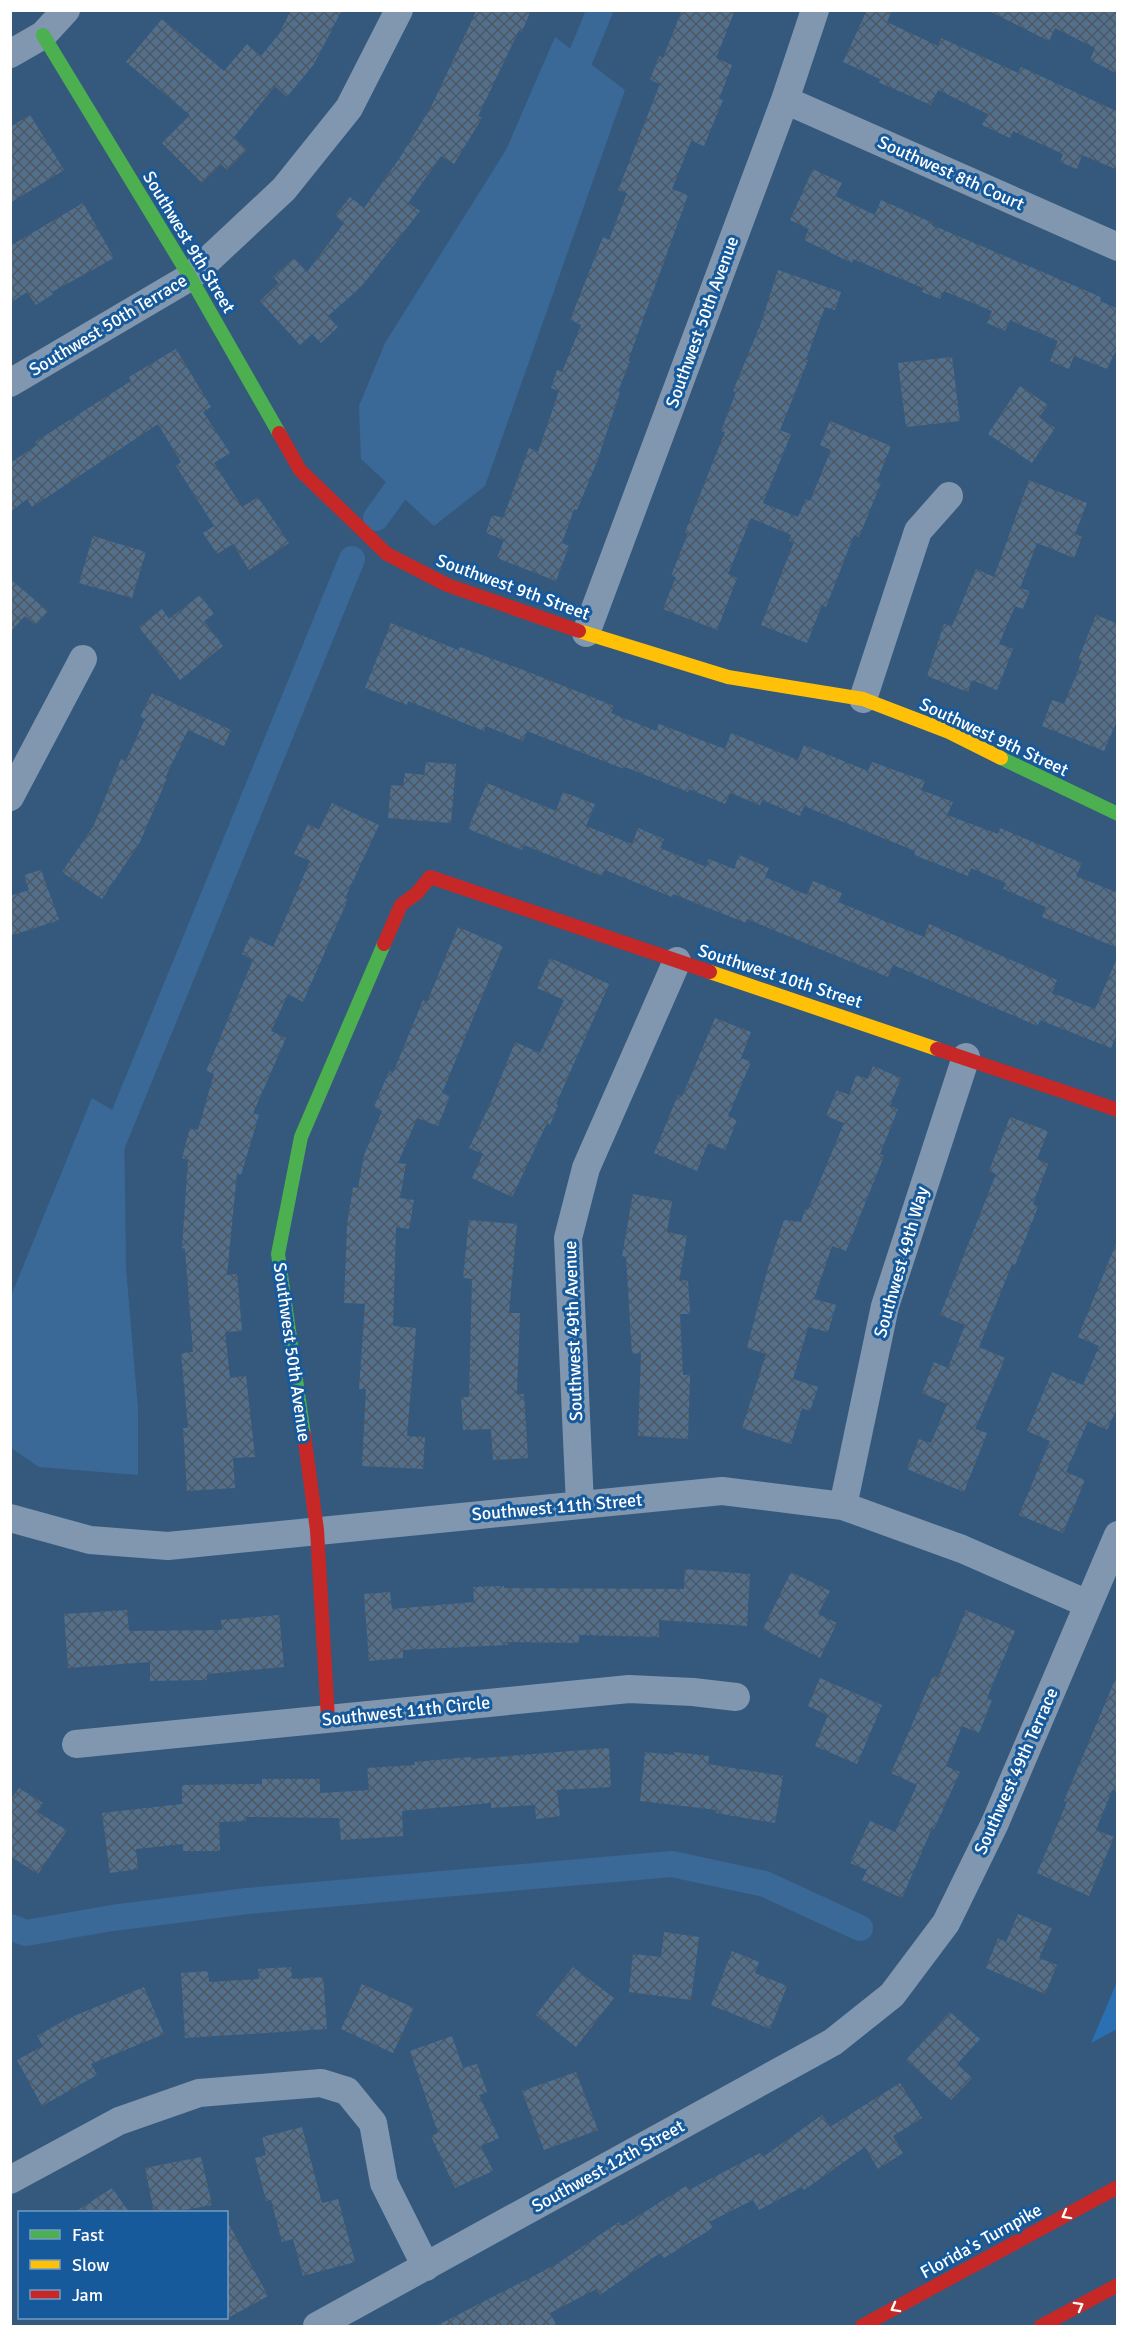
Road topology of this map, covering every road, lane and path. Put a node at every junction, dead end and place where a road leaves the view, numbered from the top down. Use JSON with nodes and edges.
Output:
{"nodes":[{"id":1,"x":66,"y":10,"type":"edge"},
{"id":2,"x":399,"y":10,"type":"edge"},
{"id":3,"x":815,"y":10,"type":"edge"},
{"id":4,"x":43,"y":35,"type":"junction"},
{"id":5,"x":10,"y":54,"type":"edge"},
{"id":6,"x":785,"y":100,"type":"junction"},
{"id":7,"x":1118,"y":247,"type":"edge"},
{"id":8,"x":190,"y":277,"type":"junction"},
{"id":9,"x":10,"y":383,"type":"edge"},
{"id":10,"x":949,"y":495,"type":"dead end"},
{"id":11,"x":586,"y":633,"type":"junction"},
{"id":12,"x":83,"y":659,"type":"dead end"},
{"id":13,"x":863,"y":699,"type":"junction"},
{"id":14,"x":10,"y":796,"type":"edge"},
{"id":15,"x":1118,"y":814,"type":"edge"},
{"id":16,"x":430,"y":876,"type":"joint"},
{"id":17,"x":677,"y":961,"type":"junction"},
{"id":18,"x":966,"y":1058,"type":"junction"},
{"id":19,"x":1118,"y":1110,"type":"edge"},
{"id":20,"x":580,"y":1505,"type":"junction"},
{"id":21,"x":843,"y":1506,"type":"junction"},
{"id":22,"x":10,"y":1518,"type":"edge"},
{"id":23,"x":317,"y":1530,"type":"junction"},
{"id":24,"x":1118,"y":1535,"type":"edge"},
{"id":25,"x":1088,"y":1604,"type":"junction"},
{"id":26,"x":736,"y":1697,"type":"dead end"},
{"id":27,"x":328,"y":1719,"type":"junction"},
{"id":28,"x":76,"y":1744,"type":"dead end"},
{"id":29,"x":892,"y":1995,"type":"joint"},
{"id":30,"x":10,"y":2180,"type":"edge"},
{"id":31,"x":1118,"y":2187,"type":"edge"},
{"id":32,"x":426,"y":2267,"type":"junction"},
{"id":33,"x":1118,"y":2285,"type":"edge"},
{"id":34,"x":318,"y":2326,"type":"edge"},
{"id":35,"x":862,"y":2326,"type":"edge"},
{"id":36,"x":1041,"y":2326,"type":"edge"}],
"edges":[{"from":1,"to":4,"type":"street"},
{"from":2,"to":8,"type":"street","name":"Southwest 50th Terrace"},
{"from":3,"to":6,"type":"street","name":"Southwest 50th Avenue"},
{"from":4,"to":5,"type":"street"},
{"from":4,"to":8,"type":"main road","name":"Southwest 9th Street"},
{"from":6,"to":7,"type":"street","name":"Southwest 8th Court"},
{"from":6,"to":11,"type":"street","name":"Southwest 50th Avenue"},
{"from":8,"to":9,"type":"street","name":"Southwest 50th Terrace"},
{"from":8,"to":11,"type":"main road","name":"Southwest 9th Street"},
{"from":10,"to":13,"type":"street"},
{"from":11,"to":13,"type":"main road","name":"Southwest 9th Street"},
{"from":12,"to":14,"type":"street"},
{"from":13,"to":15,"type":"main road","name":"Southwest 9th Street"},
{"from":16,"to":17,"type":"main road","name":"Southwest 10th Street"},
{"from":16,"to":23,"type":"main road","name":"Southwest 50th Avenue"},
{"from":17,"to":18,"type":"main road","name":"Southwest 10th Street"},
{"from":17,"to":20,"type":"street","name":"Southwest 49th Avenue"},
{"from":18,"to":19,"type":"main road","name":"Southwest 10th Street"},
{"from":18,"to":21,"type":"street","name":"Southwest 49th Way"},
{"from":20,"to":21,"type":"street","name":"Southwest 11th Street"},
{"from":20,"to":23,"type":"street","name":"Southwest 11th Street"},
{"from":21,"to":25,"type":"street","name":"Southwest 11th Street"},
{"from":22,"to":23,"type":"street","name":"Southwest 11th Street"},
{"from":23,"to":27,"type":"main road","name":"Southwest 50th Avenue"},
{"from":24,"to":25,"type":"street","name":"Southwest 49th Terrace"},
{"from":25,"to":29,"type":"street","name":"Southwest 49th Terrace"},
{"from":26,"to":27,"type":"street","name":"Southwest 11th Circle"},
{"from":27,"to":28,"type":"street","name":"Southwest 11th Circle"},
{"from":29,"to":32,"type":"street","name":"Southwest 12th Street"},
{"from":30,"to":32,"type":"street"},
{"from":31,"to":35,"type":"main road","name":"Florida's Turnpike","one_way":true},
{"from":32,"to":34,"type":"street","name":"Southwest 12th Street"},
{"from":36,"to":33,"type":"main road","one_way":true}]}
